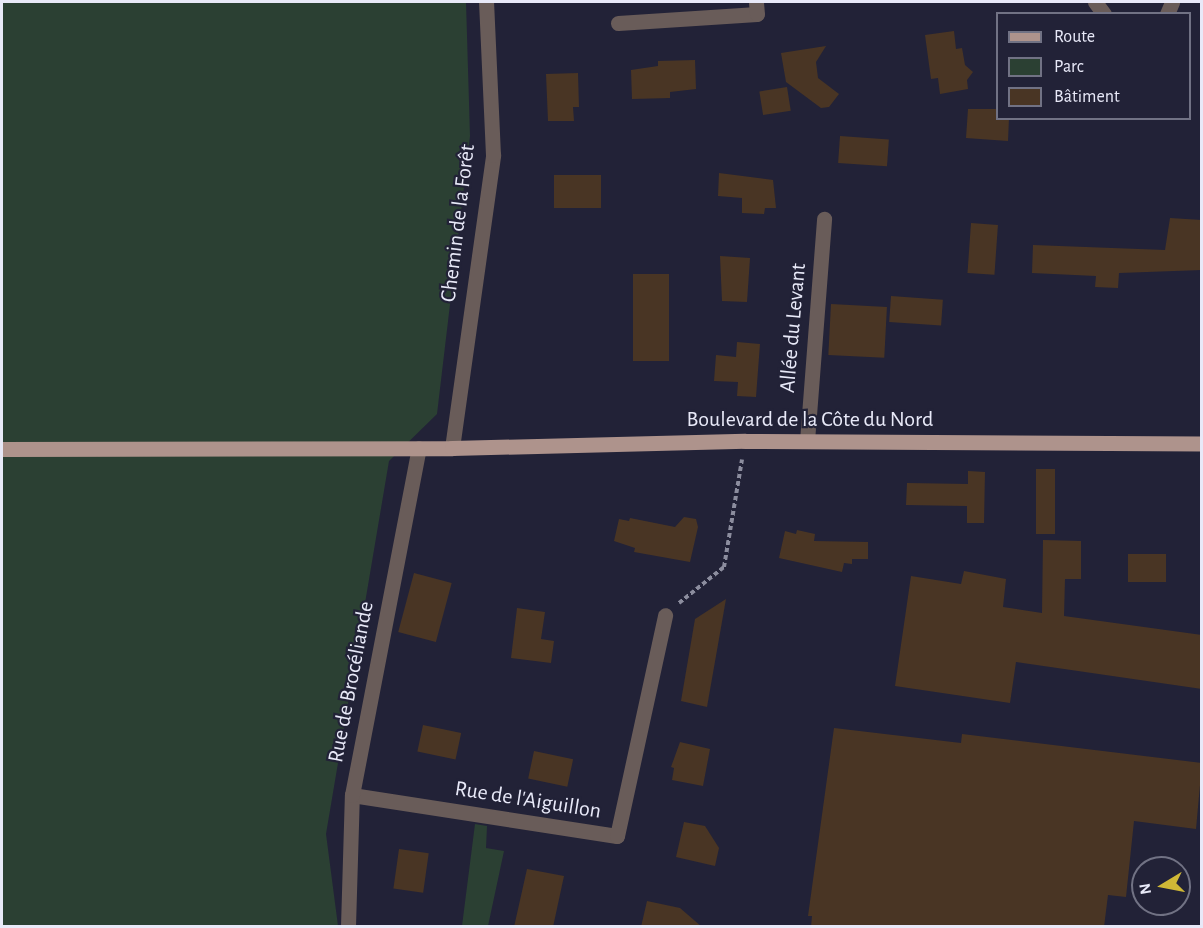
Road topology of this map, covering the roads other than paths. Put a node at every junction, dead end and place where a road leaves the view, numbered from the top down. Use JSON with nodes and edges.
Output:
{"nodes":[{"id":1,"x":486,"y":2,"type":"edge"},
{"id":2,"x":756,"y":2,"type":"edge"},
{"id":3,"x":618,"y":23,"type":"dead end"},
{"id":4,"x":824,"y":219,"type":"dead end"},
{"id":5,"x":807,"y":441,"type":"junction"},
{"id":6,"x":1202,"y":443,"type":"edge"},
{"id":7,"x":419,"y":448,"type":"junction"},
{"id":8,"x":452,"y":448,"type":"junction"},
{"id":9,"x":2,"y":449,"type":"edge"},
{"id":10,"x":664,"y":615,"type":"road end"},
{"id":11,"x":352,"y":795,"type":"junction"},
{"id":12,"x":348,"y":927,"type":"edge"}],
"edges":[{"from":1,"to":8,"type":"street","name":"Chemin de la Forêt"},
{"from":2,"to":3,"type":"street"},
{"from":4,"to":5,"type":"street","name":"Allée du Levant"},
{"from":5,"to":6,"type":"main road","name":"Boulevard de la Côte du Nord"},
{"from":5,"to":8,"type":"main road","name":"Boulevard de la Côte du Nord"},
{"from":7,"to":8,"type":"main road","name":"Boulevard de la Côte du Nord"},
{"from":7,"to":9,"type":"main road","name":"Boulevard de la Côte du Nord"},
{"from":7,"to":11,"type":"street","name":"Rue de Brocéliande"},
{"from":10,"to":11,"type":"street","name":"Rue de l'Aiguillon"},
{"from":11,"to":12,"type":"street","name":"Rue de Brocéliande"}]}
